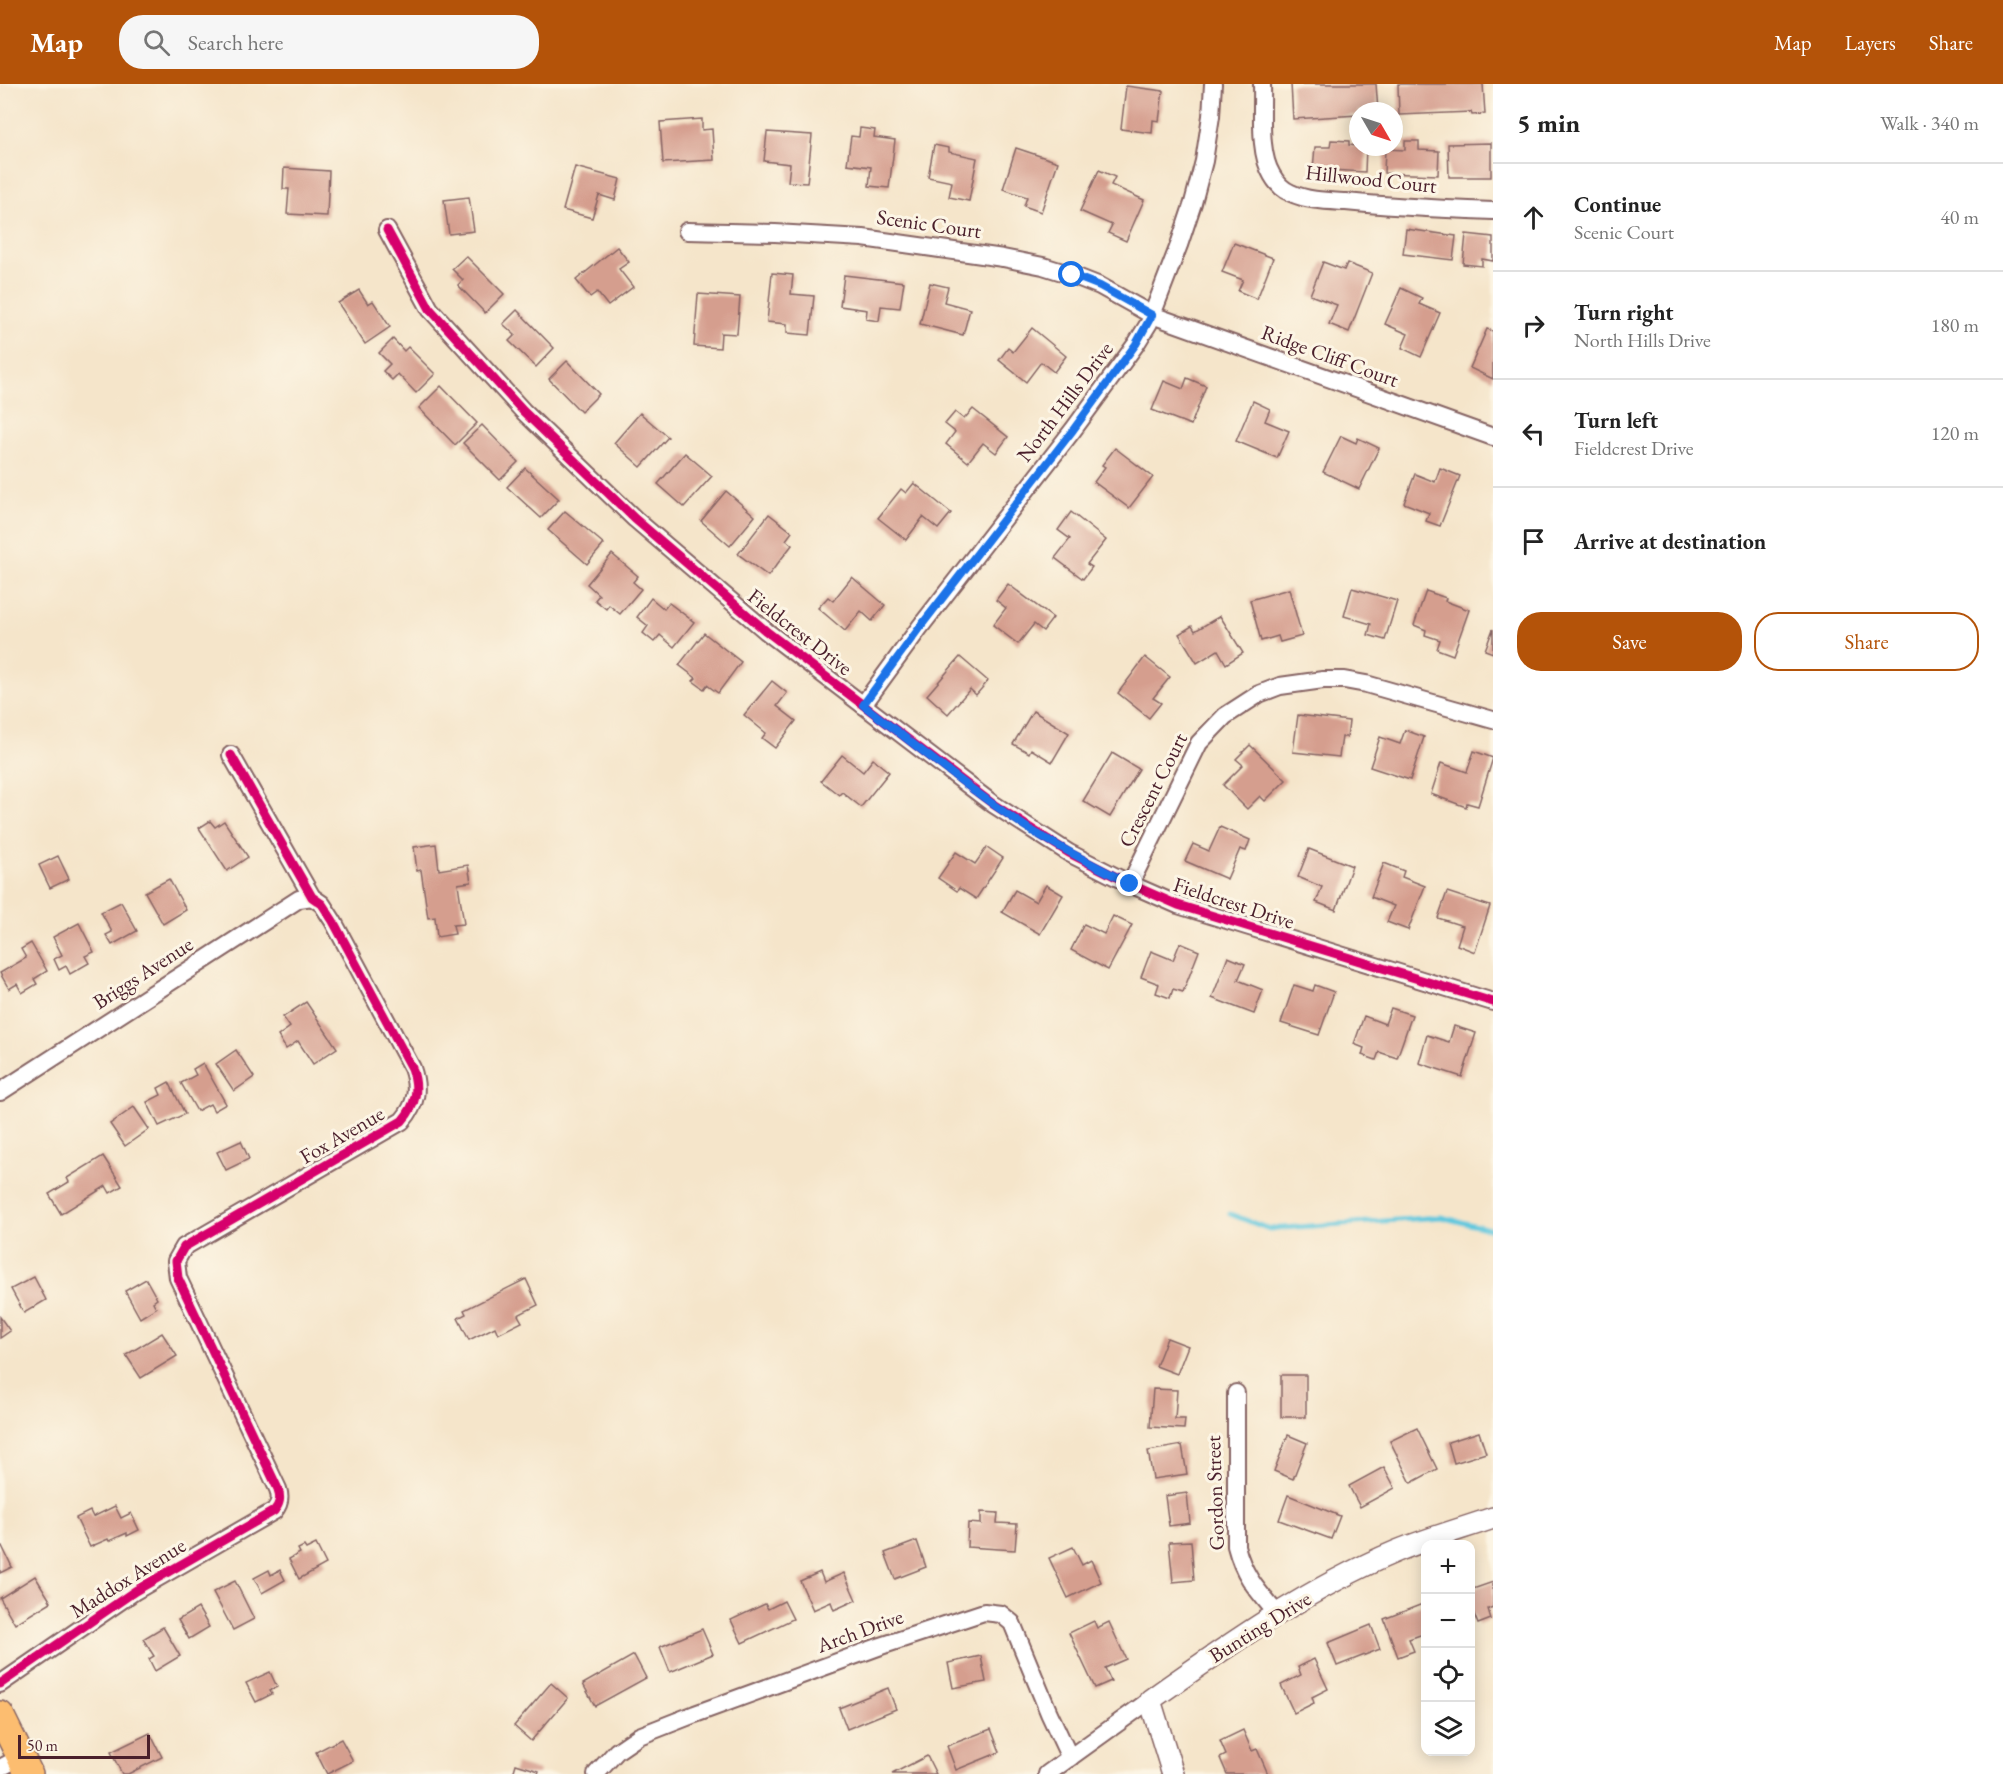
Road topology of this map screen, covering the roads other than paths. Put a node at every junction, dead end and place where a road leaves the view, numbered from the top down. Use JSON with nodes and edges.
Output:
{"nodes":[{"id":1,"x":1213,"y":84,"type":"edge"},
{"id":2,"x":1262,"y":84,"type":"edge"},
{"id":3,"x":1493,"y":211,"type":"edge"},
{"id":4,"x":387,"y":230,"type":"dead end"},
{"id":5,"x":687,"y":231,"type":"dead end"},
{"id":6,"x":1152,"y":315,"type":"junction"},
{"id":7,"x":1493,"y":437,"type":"edge"},
{"id":8,"x":863,"y":705,"type":"junction"},
{"id":9,"x":1493,"y":720,"type":"edge"},
{"id":10,"x":231,"y":755,"type":"dead end"},
{"id":11,"x":1130,"y":884,"type":"junction"},
{"id":12,"x":312,"y":897,"type":"junction"},
{"id":13,"x":1493,"y":1002,"type":"edge"},
{"id":14,"x":0,"y":1092,"type":"edge"},
{"id":15,"x":1236,"y":1393,"type":"dead end"},
{"id":16,"x":278,"y":1507,"type":"joint"},
{"id":17,"x":1493,"y":1518,"type":"edge"},
{"id":18,"x":1278,"y":1615,"type":"junction"},
{"id":19,"x":0,"y":1684,"type":"edge"},
{"id":20,"x":1150,"y":1700,"type":"junction"},
{"id":21,"x":0,"y":1715,"type":"edge"},
{"id":22,"x":1070,"y":1758,"type":"junction"},
{"id":23,"x":17,"y":1766,"type":"edge"},
{"id":24,"x":596,"y":1774,"type":"edge"},
{"id":25,"x":1047,"y":1774,"type":"edge"},
{"id":26,"x":1173,"y":1774,"type":"edge"}],
"edges":[{"from":1,"to":6,"type":"street","name":"North Hills Drive"},
{"from":2,"to":3,"type":"street","name":"Hillwood Court"},
{"from":4,"to":8,"type":"street","name":"Fieldcrest Drive"},
{"from":5,"to":6,"type":"street","name":"Scenic Court"},
{"from":6,"to":7,"type":"street","name":"Ridge Cliff Court"},
{"from":6,"to":8,"type":"street","name":"North Hills Drive"},
{"from":8,"to":11,"type":"street","name":"Fieldcrest Drive"},
{"from":9,"to":11,"type":"street","name":"Crescent Court"},
{"from":10,"to":12,"type":"street","name":"Fox Avenue"},
{"from":11,"to":13,"type":"street","name":"Fieldcrest Drive"},
{"from":12,"to":14,"type":"street","name":"Briggs Avenue"},
{"from":12,"to":16,"type":"street","name":"Fox Avenue"},
{"from":15,"to":18,"type":"street","name":"Gordon Street"},
{"from":16,"to":19,"type":"street","name":"Maddox Avenue"},
{"from":17,"to":18,"type":"street","name":"Bunting Drive"},
{"from":18,"to":20,"type":"street","name":"Bunting Drive"},
{"from":20,"to":22,"type":"street","name":"Bunting Drive"},
{"from":20,"to":26,"type":"street"},
{"from":21,"to":23,"type":"main road"},
{"from":22,"to":24,"type":"street","name":"Arch Drive"},
{"from":22,"to":25,"type":"street","name":"Bunting Drive"}]}
